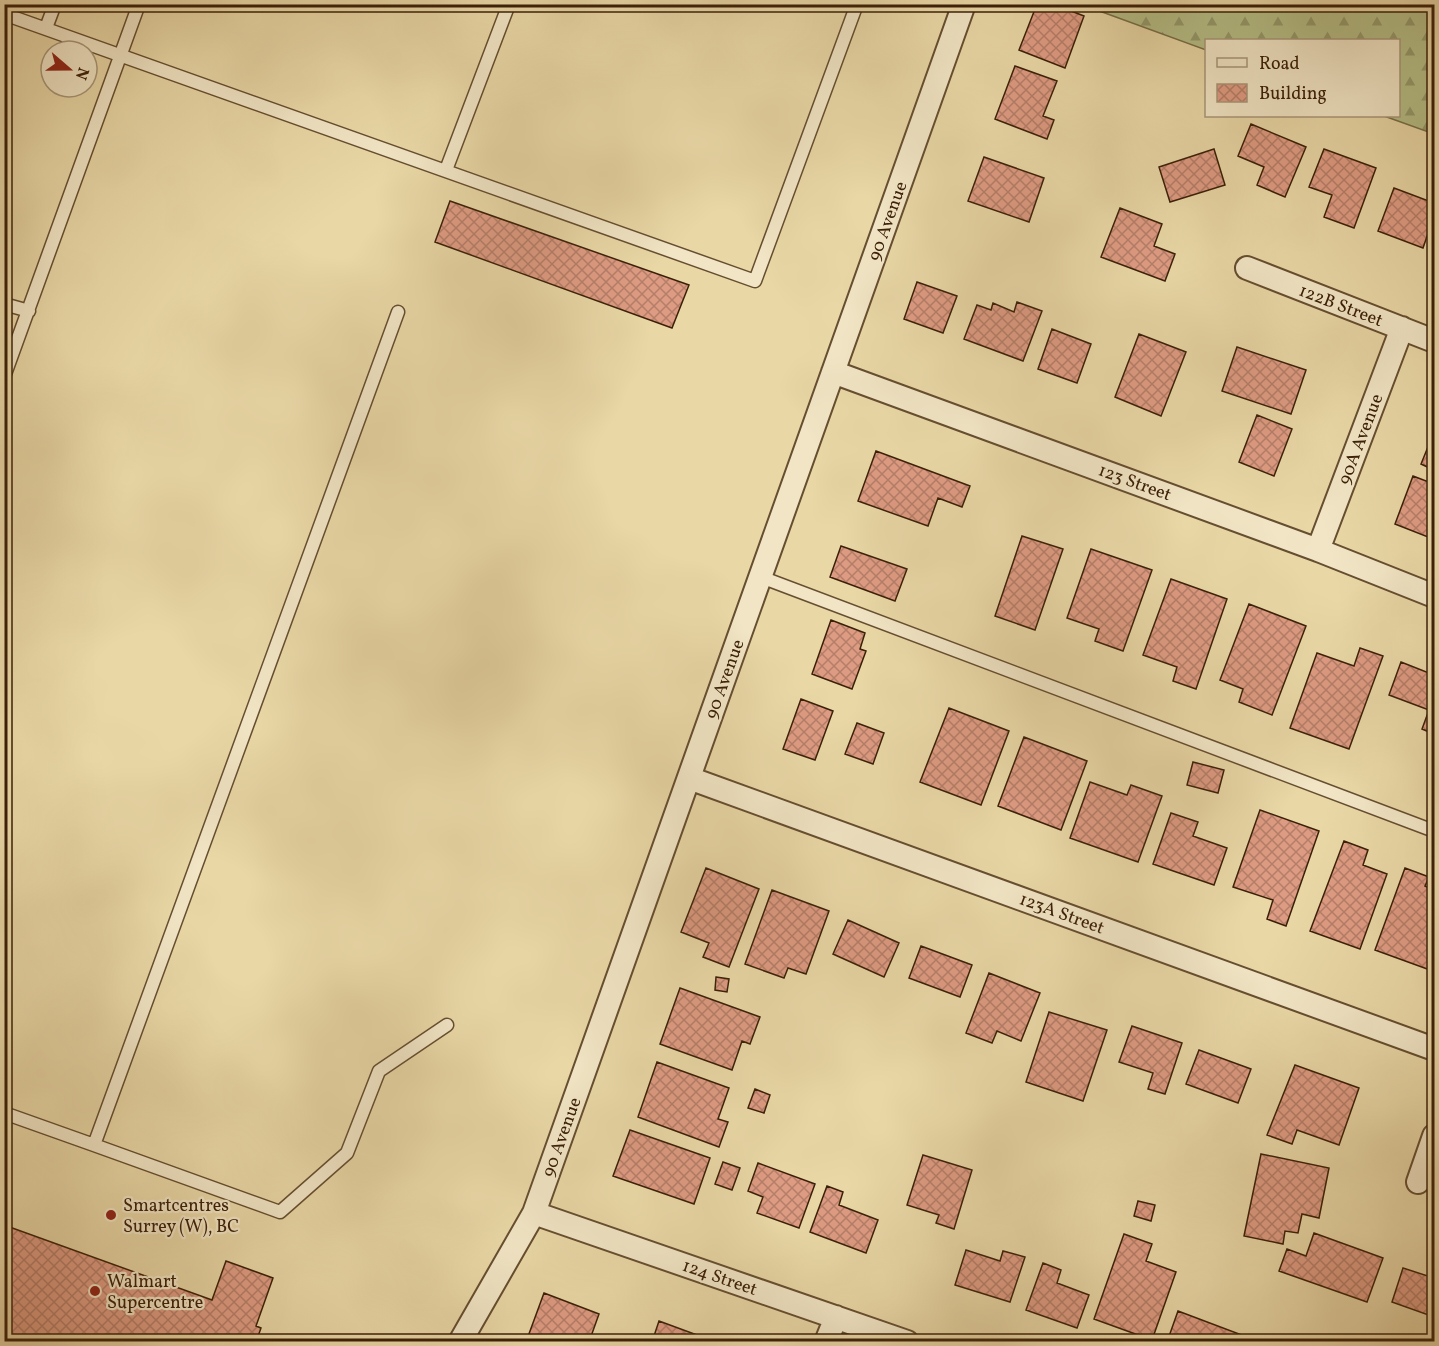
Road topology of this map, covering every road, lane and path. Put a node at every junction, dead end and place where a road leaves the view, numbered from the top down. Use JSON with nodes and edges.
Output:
{"nodes":[{"id":1,"x":55,"y":4,"type":"edge"},
{"id":2,"x":140,"y":4,"type":"edge"},
{"id":3,"x":509,"y":4,"type":"edge"},
{"id":4,"x":857,"y":4,"type":"edge"},
{"id":5,"x":964,"y":4,"type":"edge"},
{"id":6,"x":4,"y":14,"type":"edge"},
{"id":7,"x":46,"y":28,"type":"junction"},
{"id":8,"x":121,"y":54,"type":"junction"},
{"id":9,"x":446,"y":170,"type":"junction"},
{"id":10,"x":1247,"y":268,"type":"dead end"},
{"id":11,"x":4,"y":304,"type":"edge"},
{"id":12,"x":29,"y":311,"type":"junction"},
{"id":13,"x":398,"y":312,"type":"dead end"},
{"id":14,"x":1402,"y":328,"type":"junction"},
{"id":15,"x":1434,"y":341,"type":"edge"},
{"id":16,"x":833,"y":372,"type":"junction"},
{"id":17,"x":4,"y":377,"type":"edge"},
{"id":18,"x":1318,"y":550,"type":"junction"},
{"id":19,"x":761,"y":577,"type":"junction"},
{"id":20,"x":1434,"y":597,"type":"edge"},
{"id":21,"x":689,"y":778,"type":"junction"},
{"id":22,"x":1434,"y":831,"type":"edge"},
{"id":23,"x":447,"y":1025,"type":"dead end"},
{"id":24,"x":1434,"y":1049,"type":"edge"},
{"id":25,"x":4,"y":1113,"type":"edge"},
{"id":26,"x":1434,"y":1136,"type":"edge"},
{"id":27,"x":94,"y":1145,"type":"junction"},
{"id":28,"x":1418,"y":1182,"type":"dead end"},
{"id":29,"x":534,"y":1213,"type":"junction"},
{"id":30,"x":836,"y":1317,"type":"junction"},
{"id":31,"x":460,"y":1341,"type":"edge"},
{"id":32,"x":826,"y":1341,"type":"edge"},
{"id":33,"x":907,"y":1341,"type":"edge"}],
"edges":[{"from":1,"to":7,"type":"lane"},
{"from":2,"to":8,"type":"lane"},
{"from":3,"to":9,"type":"lane"},
{"from":4,"to":9,"type":"lane"},
{"from":5,"to":16,"type":"street","name":"90 Avenue"},
{"from":6,"to":7,"type":"lane"},
{"from":7,"to":8,"type":"lane"},
{"from":8,"to":9,"type":"lane"},
{"from":8,"to":12,"type":"lane"},
{"from":10,"to":14,"type":"street","name":"122B Street"},
{"from":11,"to":12,"type":"lane"},
{"from":12,"to":17,"type":"lane"},
{"from":13,"to":27,"type":"lane"},
{"from":14,"to":15,"type":"street","name":"122B Street"},
{"from":14,"to":18,"type":"street","name":"90A Avenue"},
{"from":16,"to":18,"type":"street","name":"123 Street"},
{"from":16,"to":19,"type":"street","name":"90 Avenue"},
{"from":18,"to":20,"type":"street","name":"123 Street"},
{"from":19,"to":21,"type":"street","name":"90 Avenue"},
{"from":19,"to":22,"type":"lane"},
{"from":21,"to":24,"type":"street","name":"123A Street"},
{"from":21,"to":29,"type":"street","name":"90 Avenue"},
{"from":23,"to":27,"type":"lane"},
{"from":25,"to":27,"type":"lane"},
{"from":26,"to":28,"type":"street"},
{"from":29,"to":30,"type":"street","name":"124 Street"},
{"from":29,"to":31,"type":"street","name":"90 Avenue"},
{"from":30,"to":32,"type":"street"},
{"from":30,"to":33,"type":"street","name":"124 Street"}]}
